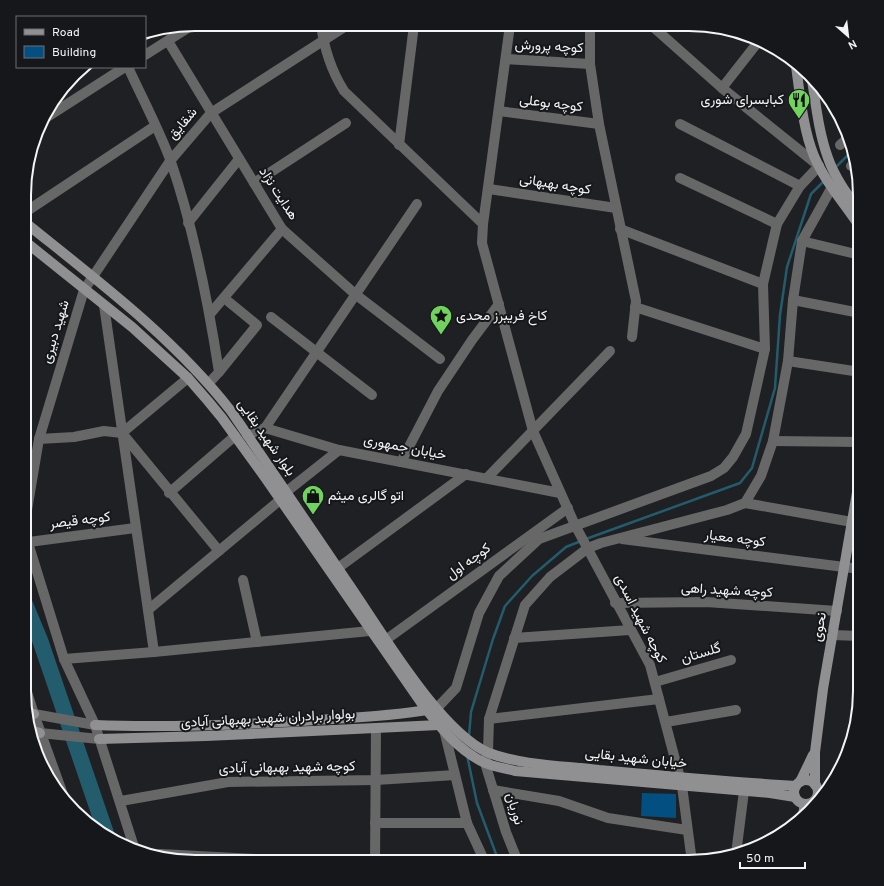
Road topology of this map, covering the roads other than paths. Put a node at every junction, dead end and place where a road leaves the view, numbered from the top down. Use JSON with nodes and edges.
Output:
{"nodes":[{"id":1,"x":183,"y":31,"type":"edge"},
{"id":2,"x":322,"y":31,"type":"edge"},
{"id":3,"x":338,"y":31,"type":"edge"},
{"id":4,"x":413,"y":31,"type":"edge"},
{"id":5,"x":509,"y":31,"type":"edge"},
{"id":6,"x":590,"y":31,"type":"edge"},
{"id":7,"x":658,"y":31,"type":"edge"},
{"id":8,"x":168,"y":41,"type":"junction"},
{"id":9,"x":323,"y":41,"type":"junction"},
{"id":10,"x":755,"y":45,"type":"edge"},
{"id":11,"x":146,"y":54,"type":"edge"},
{"id":12,"x":506,"y":59,"type":"junction"},
{"id":13,"x":590,"y":64,"type":"junction"},
{"id":14,"x":123,"y":68,"type":"edge"},
{"id":15,"x":128,"y":68,"type":"edge"},
{"id":16,"x":797,"y":72,"type":"edge"},
{"id":17,"x":722,"y":88,"type":"junction"},
{"id":18,"x":813,"y":89,"type":"edge"},
{"id":19,"x":499,"y":111,"type":"junction"},
{"id":20,"x":53,"y":113,"type":"edge"},
{"id":21,"x":211,"y":113,"type":"junction"},
{"id":22,"x":346,"y":123,"type":"dead end"},
{"id":23,"x":599,"y":124,"type":"junction"},
{"id":24,"x":680,"y":124,"type":"dead end"},
{"id":25,"x":155,"y":126,"type":"junction"},
{"id":26,"x":844,"y":142,"type":"edge"},
{"id":27,"x":399,"y":145,"type":"junction"},
{"id":28,"x":840,"y":145,"type":"dead end"},
{"id":29,"x":239,"y":158,"type":"junction"},
{"id":30,"x":170,"y":161,"type":"junction"},
{"id":31,"x":819,"y":166,"type":"junction"},
{"id":32,"x":680,"y":178,"type":"dead end"},
{"id":33,"x":254,"y":183,"type":"junction"},
{"id":34,"x":800,"y":186,"type":"junction"},
{"id":35,"x":832,"y":187,"type":"junction"},
{"id":36,"x":489,"y":189,"type":"junction"},
{"id":37,"x":853,"y":202,"type":"edge"},
{"id":38,"x":416,"y":204,"type":"dead end"},
{"id":39,"x":31,"y":208,"type":"edge"},
{"id":40,"x":616,"y":208,"type":"junction"},
{"id":41,"x":853,"y":216,"type":"edge"},
{"id":42,"x":188,"y":224,"type":"junction"},
{"id":43,"x":483,"y":224,"type":"junction"},
{"id":44,"x":777,"y":224,"type":"junction"},
{"id":45,"x":31,"y":227,"type":"edge"},
{"id":46,"x":282,"y":229,"type":"junction"},
{"id":47,"x":620,"y":229,"type":"junction"},
{"id":48,"x":802,"y":241,"type":"junction"},
{"id":49,"x":31,"y":246,"type":"edge"},
{"id":50,"x":853,"y":253,"type":"edge"},
{"id":51,"x":93,"y":277,"type":"junction"},
{"id":52,"x":763,"y":284,"type":"junction"},
{"id":53,"x":84,"y":290,"type":"junction"},
{"id":54,"x":355,"y":294,"type":"junction"},
{"id":55,"x":793,"y":300,"type":"junction"},
{"id":56,"x":228,"y":302,"type":"dead end"},
{"id":57,"x":499,"y":304,"type":"junction"},
{"id":58,"x":104,"y":305,"type":"junction"},
{"id":59,"x":635,"y":306,"type":"junction"},
{"id":60,"x":853,"y":312,"type":"edge"},
{"id":61,"x":210,"y":314,"type":"junction"},
{"id":62,"x":271,"y":317,"type":"dead end"},
{"id":63,"x":632,"y":337,"type":"dead end"},
{"id":64,"x":765,"y":349,"type":"junction"},
{"id":65,"x":610,"y":351,"type":"dead end"},
{"id":66,"x":316,"y":352,"type":"junction"},
{"id":67,"x":440,"y":359,"type":"dead end"},
{"id":68,"x":788,"y":361,"type":"junction"},
{"id":69,"x":853,"y":371,"type":"edge"},
{"id":70,"x":219,"y":372,"type":"junction"},
{"id":71,"x":188,"y":378,"type":"junction"},
{"id":72,"x":209,"y":383,"type":"junction"},
{"id":73,"x":372,"y":395,"type":"dead end"},
{"id":74,"x":265,"y":428,"type":"junction"},
{"id":75,"x":533,"y":431,"type":"junction"},
{"id":76,"x":122,"y":433,"type":"junction"},
{"id":77,"x":247,"y":435,"type":"junction"},
{"id":78,"x":235,"y":436,"type":"junction"},
{"id":79,"x":39,"y":439,"type":"junction"},
{"id":80,"x":773,"y":441,"type":"junction"},
{"id":81,"x":853,"y":442,"type":"edge"},
{"id":82,"x":339,"y":450,"type":"junction"},
{"id":83,"x":402,"y":462,"type":"junction"},
{"id":84,"x":466,"y":474,"type":"junction"},
{"id":85,"x":487,"y":478,"type":"junction"},
{"id":86,"x":31,"y":486,"type":"edge"},
{"id":87,"x":560,"y":492,"type":"junction"},
{"id":88,"x":170,"y":493,"type":"junction"},
{"id":89,"x":283,"y":496,"type":"junction"},
{"id":90,"x":745,"y":503,"type":"junction"},
{"id":91,"x":568,"y":508,"type":"junction"},
{"id":92,"x":853,"y":516,"type":"edge"},
{"id":93,"x":852,"y":522,"type":"junction"},
{"id":94,"x":575,"y":525,"type":"junction"},
{"id":95,"x":135,"y":528,"type":"junction"},
{"id":96,"x":31,"y":537,"type":"edge"},
{"id":97,"x":622,"y":539,"type":"junction"},
{"id":98,"x":587,"y":547,"type":"junction"},
{"id":99,"x":31,"y":550,"type":"edge"},
{"id":100,"x":219,"y":551,"type":"junction"},
{"id":101,"x":844,"y":566,"type":"junction"},
{"id":102,"x":338,"y":568,"type":"junction"},
{"id":103,"x":853,"y":568,"type":"edge"},
{"id":104,"x":243,"y":580,"type":"dead end"},
{"id":105,"x":615,"y":603,"type":"junction"},
{"id":106,"x":148,"y":610,"type":"junction"},
{"id":107,"x":836,"y":611,"type":"junction"},
{"id":108,"x":630,"y":630,"type":"junction"},
{"id":109,"x":370,"y":631,"type":"junction"},
{"id":110,"x":832,"y":635,"type":"junction"},
{"id":111,"x":853,"y":636,"type":"edge"},
{"id":112,"x":387,"y":638,"type":"junction"},
{"id":113,"x":514,"y":638,"type":"junction"},
{"id":114,"x":257,"y":642,"type":"junction"},
{"id":115,"x":154,"y":652,"type":"junction"},
{"id":116,"x":64,"y":659,"type":"junction"},
{"id":117,"x":732,"y":660,"type":"dead end"},
{"id":118,"x":656,"y":682,"type":"junction"},
{"id":119,"x":659,"y":699,"type":"junction"},
{"id":120,"x":432,"y":709,"type":"junction"},
{"id":121,"x":736,"y":710,"type":"dead end"},
{"id":122,"x":32,"y":714,"type":"edge"},
{"id":123,"x":489,"y":719,"type":"junction"},
{"id":124,"x":34,"y":720,"type":"edge"},
{"id":125,"x":666,"y":722,"type":"junction"},
{"id":126,"x":94,"y":725,"type":"junction"},
{"id":127,"x":445,"y":727,"type":"junction"},
{"id":128,"x":376,"y":728,"type":"junction"},
{"id":129,"x":36,"y":731,"type":"edge"},
{"id":130,"x":40,"y":732,"type":"junction"},
{"id":131,"x":99,"y":739,"type":"junction"},
{"id":132,"x":488,"y":752,"type":"junction"},
{"id":133,"x":815,"y":752,"type":"junction"},
{"id":134,"x":485,"y":763,"type":"junction"},
{"id":135,"x":455,"y":775,"type":"junction"},
{"id":136,"x":58,"y":780,"type":"edge"},
{"id":137,"x":376,"y":780,"type":"junction"},
{"id":138,"x":681,"y":782,"type":"junction"},
{"id":139,"x":798,"y":784,"type":"junction"},
{"id":140,"x":819,"y":787,"type":"edge"},
{"id":141,"x":493,"y":790,"type":"junction"},
{"id":142,"x":744,"y":791,"type":"junction"},
{"id":143,"x":795,"y":797,"type":"junction"},
{"id":144,"x":121,"y":801,"type":"junction"},
{"id":145,"x":810,"y":802,"type":"edge"},
{"id":146,"x":805,"y":804,"type":"junction"},
{"id":147,"x":804,"y":808,"type":"edge"},
{"id":148,"x":375,"y":823,"type":"junction"},
{"id":149,"x":467,"y":823,"type":"junction"},
{"id":150,"x":687,"y":830,"type":"junction"},
{"id":151,"x":133,"y":842,"type":"edge"},
{"id":152,"x":737,"y":847,"type":"edge"},
{"id":153,"x":375,"y":855,"type":"edge"},
{"id":154,"x":482,"y":855,"type":"edge"},
{"id":155,"x":515,"y":855,"type":"edge"},
{"id":156,"x":691,"y":855,"type":"edge"}],
"edges":[{"from":1,"to":8,"type":"street"},
{"from":2,"to":9,"type":"street"},
{"from":3,"to":9,"type":"street","name":"شقایق"},
{"from":4,"to":27,"type":"street"},
{"from":5,"to":12,"type":"street","name":"کوچه شهید اسدی"},
{"from":6,"to":13,"type":"street"},
{"from":7,"to":17,"type":"street"},
{"from":8,"to":11,"type":"street"},
{"from":8,"to":21,"type":"street","name":"هدایت نژاد"},
{"from":9,"to":21,"type":"street","name":"شقایق"},
{"from":9,"to":27,"type":"street"},
{"from":10,"to":17,"type":"street"},
{"from":12,"to":13,"type":"street","name":"کوچه پرورش"},
{"from":12,"to":19,"type":"street","name":"کوچه شهید اسدی"},
{"from":13,"to":23,"type":"street"},
{"from":14,"to":20,"type":"street"},
{"from":15,"to":25,"type":"street"},
{"from":16,"to":31,"type":"main road"},
{"from":17,"to":31,"type":"street"},
{"from":18,"to":37,"type":"main road"},
{"from":19,"to":23,"type":"street","name":"کوچه بوعلی"},
{"from":19,"to":36,"type":"street","name":"کوچه شهید اسدی"},
{"from":21,"to":29,"type":"street","name":"هدایت نژاد"},
{"from":21,"to":30,"type":"street","name":"شقایق"},
{"from":22,"to":33,"type":"street"},
{"from":23,"to":40,"type":"street"},
{"from":24,"to":34,"type":"street"},
{"from":25,"to":30,"type":"street"},
{"from":25,"to":39,"type":"street"},
{"from":26,"to":28,"type":"street"},
{"from":27,"to":43,"type":"street"},
{"from":29,"to":33,"type":"street","name":"هدایت نژاد"},
{"from":29,"to":42,"type":"street"},
{"from":30,"to":42,"type":"street"},
{"from":30,"to":51,"type":"street","name":"شقایق"},
{"from":31,"to":34,"type":"street"},
{"from":31,"to":35,"type":"main road"},
{"from":32,"to":44,"type":"street"},
{"from":33,"to":46,"type":"street","name":"هدایت نژاد"},
{"from":34,"to":44,"type":"street"},
{"from":35,"to":41,"type":"main road"},
{"from":35,"to":48,"type":"street"},
{"from":36,"to":40,"type":"street","name":"کوچه بهبهانی"},
{"from":36,"to":43,"type":"street","name":"کوچه شهید اسدی"},
{"from":38,"to":54,"type":"street"},
{"from":40,"to":47,"type":"street"},
{"from":42,"to":61,"type":"street"},
{"from":43,"to":57,"type":"street","name":"کوچه شهید اسدی"},
{"from":44,"to":52,"type":"street"},
{"from":45,"to":51,"type":"main road","name":"بلوار شهید بقایی"},
{"from":46,"to":54,"type":"street","name":"هدایت نژاد"},
{"from":46,"to":61,"type":"street"},
{"from":47,"to":52,"type":"street"},
{"from":47,"to":59,"type":"street"},
{"from":48,"to":50,"type":"street"},
{"from":48,"to":55,"type":"street"},
{"from":49,"to":53,"type":"main road","name":"بلوار شهید بقایی"},
{"from":51,"to":53,"type":"street","name":"شقایق"},
{"from":51,"to":72,"type":"main road","name":"بلوار شهید بقایی"},
{"from":52,"to":64,"type":"street"},
{"from":53,"to":58,"type":"main road","name":"بلوار شهید بقایی"},
{"from":53,"to":79,"type":"street","name":"شهید دبیری"},
{"from":54,"to":66,"type":"street"},
{"from":54,"to":67,"type":"street","name":"هدایت نژاد"},
{"from":55,"to":60,"type":"street"},
{"from":55,"to":68,"type":"street"},
{"from":56,"to":70,"type":"street"},
{"from":57,"to":75,"type":"street","name":"کوچه شهید اسدی"},
{"from":57,"to":83,"type":"street"},
{"from":58,"to":71,"type":"main road","name":"بلوار شهید بقایی"},
{"from":58,"to":76,"type":"street"},
{"from":59,"to":63,"type":"street"},
{"from":59,"to":64,"type":"street"},
{"from":61,"to":70,"type":"street"},
{"from":62,"to":66,"type":"street"},
{"from":64,"to":94,"type":"street"},
{"from":65,"to":75,"type":"street"},
{"from":66,"to":73,"type":"street"},
{"from":66,"to":74,"type":"street"},
{"from":68,"to":69,"type":"street"},
{"from":68,"to":80,"type":"street"},
{"from":70,"to":72,"type":"street"},
{"from":71,"to":76,"type":"street"},
{"from":71,"to":78,"type":"main road","name":"بلوار شهید بقایی"},
{"from":72,"to":77,"type":"main road","name":"بلوار شهید بقایی"},
{"from":74,"to":77,"type":"street"},
{"from":74,"to":82,"type":"street","name":"خیابان جمهوری"},
{"from":75,"to":85,"type":"street"},
{"from":75,"to":87,"type":"street","name":"کوچه شهید اسدی"},
{"from":76,"to":79,"type":"street"},
{"from":76,"to":88,"type":"street"},
{"from":76,"to":95,"type":"street"},
{"from":77,"to":89,"type":"main road","name":"بلوار شهید بقایی"},
{"from":78,"to":88,"type":"street"},
{"from":78,"to":89,"type":"main road","name":"بلوار شهید بقایی"},
{"from":79,"to":86,"type":"street","name":"شهید دبیری"},
{"from":80,"to":81,"type":"street"},
{"from":80,"to":90,"type":"street"},
{"from":82,"to":83,"type":"street","name":"خیابان جمهوری"},
{"from":82,"to":89,"type":"street"},
{"from":83,"to":84,"type":"street","name":"خیابان جمهوری"},
{"from":84,"to":85,"type":"street","name":"خیابان جمهوری"},
{"from":84,"to":102,"type":"street"},
{"from":85,"to":87,"type":"street","name":"خیابان جمهوری"},
{"from":87,"to":91,"type":"street","name":"کوچه شهید اسدی"},
{"from":88,"to":100,"type":"street"},
{"from":89,"to":100,"type":"street"},
{"from":89,"to":102,"type":"main road","name":"بلوار شهید بقایی"},
{"from":89,"to":109,"type":"main road","name":"بلوار شهید بقایی"},
{"from":90,"to":93,"type":"street"},
{"from":90,"to":97,"type":"street"},
{"from":91,"to":94,"type":"street","name":"کوچه شهید اسدی"},
{"from":91,"to":112,"type":"street","name":"کوچه اول"},
{"from":92,"to":93,"type":"main road","name":"نحوی"},
{"from":93,"to":101,"type":"main road","name":"نحوی"},
{"from":94,"to":98,"type":"street","name":"کوچه شهید اسدی"},
{"from":94,"to":120,"type":"street"},
{"from":95,"to":96,"type":"street","name":"کوچه قیصر"},
{"from":95,"to":106,"type":"street"},
{"from":97,"to":98,"type":"street"},
{"from":97,"to":101,"type":"street","name":"کوچه معیار"},
{"from":98,"to":105,"type":"street","name":"کوچه شهید اسدی"},
{"from":98,"to":113,"type":"street"},
{"from":99,"to":116,"type":"street"},
{"from":100,"to":106,"type":"street"},
{"from":101,"to":103,"type":"street","name":"کوچه معیار"},
{"from":101,"to":107,"type":"main road","name":"نحوی"},
{"from":102,"to":112,"type":"main road","name":"بلوار شهید بقایی"},
{"from":104,"to":114,"type":"street"},
{"from":105,"to":107,"type":"street","name":"کوچه شهید راهی"},
{"from":105,"to":108,"type":"street","name":"کوچه شهید اسدی"},
{"from":106,"to":115,"type":"street"},
{"from":107,"to":110,"type":"main road","name":"نحوی"},
{"from":108,"to":113,"type":"street"},
{"from":108,"to":118,"type":"street","name":"کوچه شهید اسدی"},
{"from":109,"to":114,"type":"street"},
{"from":109,"to":120,"type":"main road","name":"بلوار شهید بقایی"},
{"from":110,"to":111,"type":"street"},
{"from":110,"to":133,"type":"main road","name":"نحوی"},
{"from":112,"to":120,"type":"main road","name":"بلوار شهید بقایی"},
{"from":113,"to":123,"type":"street"},
{"from":114,"to":115,"type":"street"},
{"from":115,"to":116,"type":"street"},
{"from":116,"to":126,"type":"street"},
{"from":117,"to":118,"type":"street","name":"گلستان"},
{"from":118,"to":119,"type":"street","name":"کوچه شهید اسدی"},
{"from":119,"to":123,"type":"street"},
{"from":119,"to":125,"type":"street","name":"کوچه شهید اسدی"},
{"from":120,"to":126,"type":"main road","name":"بولوار برادران شهید بهبهانی آبادی"},
{"from":120,"to":127,"type":"main road","name":"بلوار شهید بقایی"},
{"from":120,"to":127,"type":"main road","name":"بلوار شهید بقایی"},
{"from":121,"to":125,"type":"street"},
{"from":122,"to":126,"type":"street"},
{"from":123,"to":132,"type":"street"},
{"from":124,"to":130,"type":"street"},
{"from":125,"to":138,"type":"street","name":"کوچه شهید اسدی"},
{"from":126,"to":131,"type":"street"},
{"from":127,"to":128,"type":"main road","name":"بولوار برادران شهید بهبهانی آبادی"},
{"from":127,"to":132,"type":"main road","name":"خیابان شهید بقایی"},
{"from":127,"to":134,"type":"main road","name":"بلوار شهید بقایی"},
{"from":127,"to":135,"type":"street"},
{"from":128,"to":131,"type":"main road","name":"بولوار برادران شهید بهبهانی آبادی"},
{"from":128,"to":137,"type":"street"},
{"from":129,"to":130,"type":"main road"},
{"from":130,"to":131,"type":"street"},
{"from":130,"to":136,"type":"street"},
{"from":131,"to":144,"type":"street"},
{"from":132,"to":134,"type":"street"},
{"from":132,"to":138,"type":"main road","name":"خیابان شهید بقایی"},
{"from":133,"to":139,"type":"main road"},
{"from":133,"to":140,"type":"main road","name":"نحوی"},
{"from":134,"to":138,"type":"main road","name":"خیابان شهید بقایی"},
{"from":134,"to":141,"type":"street","name":"نوریان"},
{"from":135,"to":137,"type":"street","name":"کوچه شهید بهبهانی آبادی"},
{"from":135,"to":149,"type":"street"},
{"from":137,"to":144,"type":"street","name":"کوچه شهید بهبهانی آبادی"},
{"from":137,"to":148,"type":"street"},
{"from":138,"to":139,"type":"main road","name":"خیابان شهید بقایی"},
{"from":138,"to":142,"type":"main road","name":"خیابان شهید بقایی"},
{"from":138,"to":150,"type":"street","name":"کوچه شهید اسدی"},
{"from":139,"to":140,"type":"main road"},
{"from":139,"to":143,"type":"main road"},
{"from":141,"to":150,"type":"street"},
{"from":141,"to":155,"type":"street","name":"نوریان"},
{"from":142,"to":143,"type":"main road","name":"خیابان شهید بقایی"},
{"from":142,"to":152,"type":"street"},
{"from":143,"to":146,"type":"main road"},
{"from":144,"to":151,"type":"street"},
{"from":145,"to":146,"type":"main road"},
{"from":146,"to":147,"type":"main road"},
{"from":148,"to":149,"type":"street"},
{"from":148,"to":153,"type":"street"},
{"from":149,"to":154,"type":"street"},
{"from":150,"to":156,"type":"street","name":"کوچه شهید اسدی"}]}
